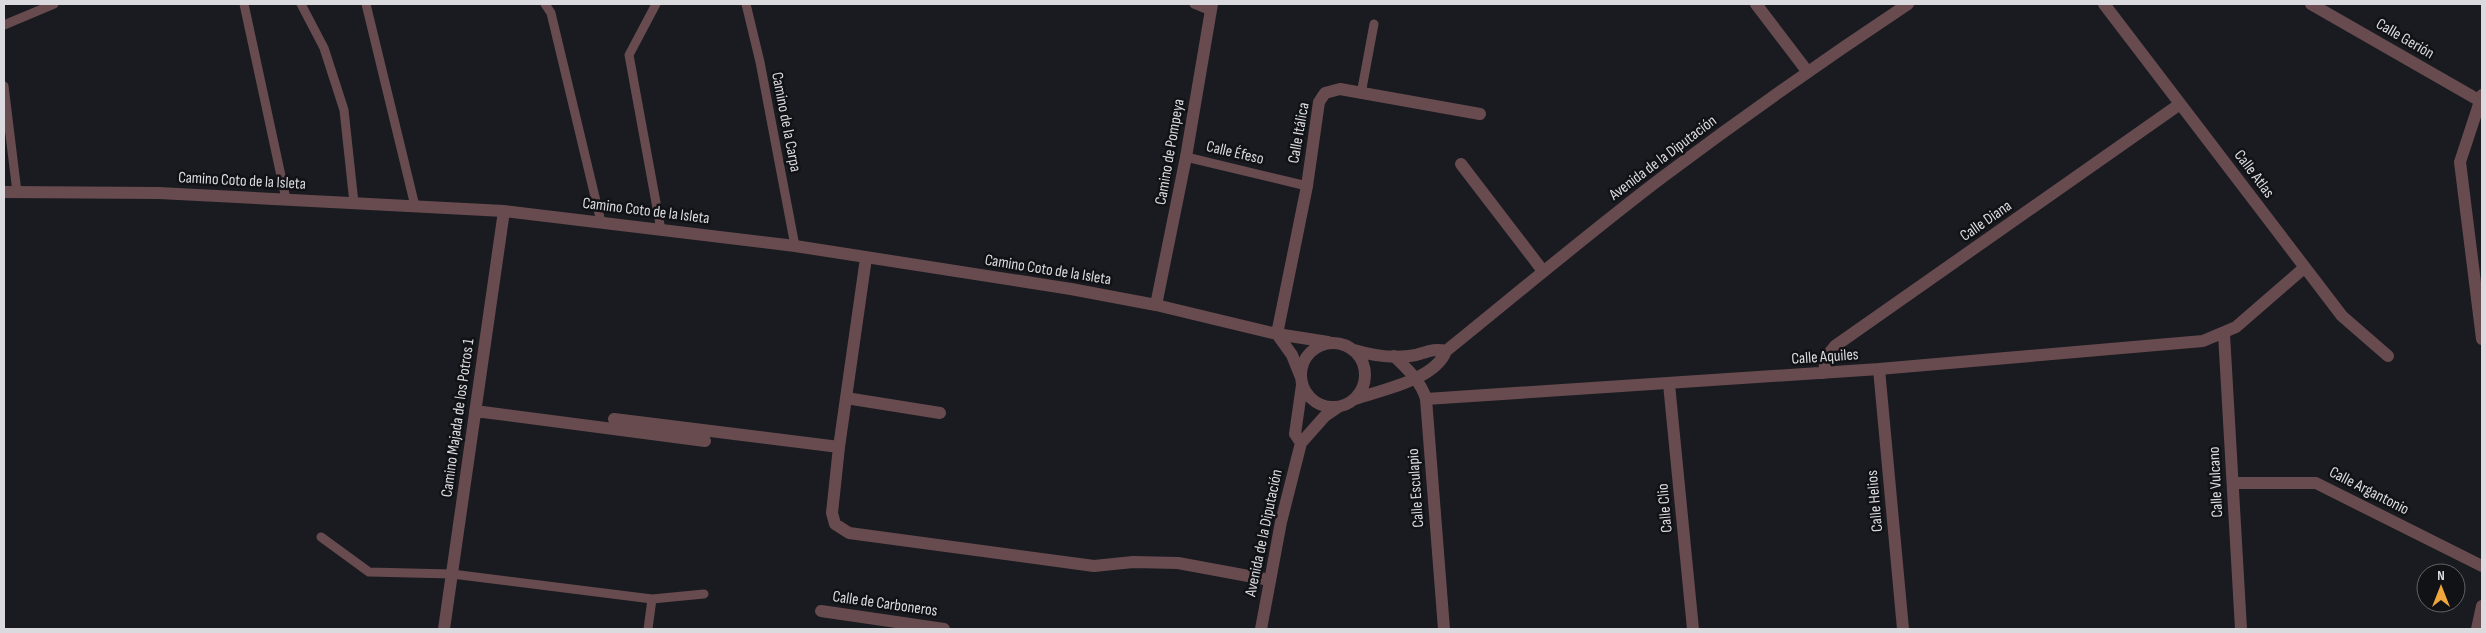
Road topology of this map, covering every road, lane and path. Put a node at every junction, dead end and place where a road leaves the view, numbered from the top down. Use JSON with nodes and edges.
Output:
{"nodes":[{"id":1,"x":54,"y":4,"type":"edge"},
{"id":2,"x":244,"y":4,"type":"edge"},
{"id":3,"x":301,"y":4,"type":"edge"},
{"id":4,"x":366,"y":4,"type":"edge"},
{"id":5,"x":545,"y":4,"type":"edge"},
{"id":6,"x":656,"y":4,"type":"edge"},
{"id":7,"x":746,"y":4,"type":"edge"},
{"id":8,"x":1194,"y":4,"type":"edge"},
{"id":9,"x":1756,"y":4,"type":"edge"},
{"id":10,"x":1908,"y":4,"type":"edge"},
{"id":11,"x":2104,"y":4,"type":"edge"},
{"id":12,"x":2311,"y":4,"type":"edge"},
{"id":13,"x":1211,"y":7,"type":"edge"},
{"id":14,"x":1374,"y":24,"type":"dead end"},
{"id":15,"x":4,"y":25,"type":"edge"},
{"id":16,"x":1807,"y":71,"type":"junction"},
{"id":17,"x":4,"y":86,"type":"edge"},
{"id":18,"x":1361,"y":94,"type":"junction"},
{"id":19,"x":2481,"y":99,"type":"edge"},
{"id":20,"x":2180,"y":104,"type":"junction"},
{"id":21,"x":1480,"y":114,"type":"dead end"},
{"id":22,"x":1186,"y":157,"type":"junction"},
{"id":23,"x":1461,"y":164,"type":"dead end"},
{"id":24,"x":1307,"y":186,"type":"junction"},
{"id":25,"x":10,"y":192,"type":"edge"},
{"id":26,"x":286,"y":199,"type":"junction"},
{"id":27,"x":354,"y":203,"type":"junction"},
{"id":28,"x":415,"y":206,"type":"junction"},
{"id":29,"x":504,"y":211,"type":"junction"},
{"id":30,"x":601,"y":222,"type":"junction"},
{"id":31,"x":661,"y":230,"type":"junction"},
{"id":32,"x":794,"y":246,"type":"junction"},
{"id":33,"x":866,"y":258,"type":"junction"},
{"id":34,"x":2304,"y":268,"type":"junction"},
{"id":35,"x":1543,"y":271,"type":"junction"},
{"id":36,"x":1156,"y":305,"type":"junction"},
{"id":37,"x":1277,"y":334,"type":"junction"},
{"id":38,"x":2224,"y":334,"type":"junction"},
{"id":39,"x":2482,"y":339,"type":"edge"},
{"id":40,"x":1328,"y":342,"type":"junction"},
{"id":41,"x":1354,"y":350,"type":"junction"},
{"id":42,"x":1446,"y":351,"type":"junction"},
{"id":43,"x":1394,"y":356,"type":"junction"},
{"id":44,"x":2388,"y":356,"type":"dead end"},
{"id":45,"x":1879,"y":369,"type":"junction"},
{"id":46,"x":1824,"y":373,"type":"junction"},
{"id":47,"x":1415,"y":378,"type":"junction"},
{"id":48,"x":1301,"y":380,"type":"junction"},
{"id":49,"x":1669,"y":384,"type":"junction"},
{"id":50,"x":846,"y":398,"type":"junction"},
{"id":51,"x":1355,"y":399,"type":"junction"},
{"id":52,"x":1426,"y":399,"type":"junction"},
{"id":53,"x":1338,"y":407,"type":"junction"},
{"id":54,"x":475,"y":411,"type":"junction"},
{"id":55,"x":940,"y":413,"type":"dead end"},
{"id":56,"x":614,"y":420,"type":"dead end"},
{"id":57,"x":705,"y":441,"type":"dead end"},
{"id":58,"x":1301,"y":443,"type":"junction"},
{"id":59,"x":839,"y":447,"type":"junction"},
{"id":60,"x":2233,"y":482,"type":"junction"},
{"id":61,"x":322,"y":536,"type":"dead end"},
{"id":62,"x":2482,"y":566,"type":"edge"},
{"id":63,"x":452,"y":574,"type":"junction"},
{"id":64,"x":1270,"y":580,"type":"junction"},
{"id":65,"x":704,"y":594,"type":"dead end"},
{"id":66,"x":652,"y":599,"type":"junction"},
{"id":67,"x":2482,"y":606,"type":"edge"},
{"id":68,"x":821,"y":612,"type":"dead end"},
{"id":69,"x":444,"y":629,"type":"edge"},
{"id":70,"x":648,"y":629,"type":"edge"},
{"id":71,"x":944,"y":629,"type":"edge"},
{"id":72,"x":1261,"y":629,"type":"edge"},
{"id":73,"x":1444,"y":629,"type":"edge"},
{"id":74,"x":1692,"y":629,"type":"edge"},
{"id":75,"x":1903,"y":629,"type":"edge"},
{"id":76,"x":2241,"y":629,"type":"edge"},
{"id":77,"x":2477,"y":629,"type":"edge"}],
"edges":[{"from":1,"to":15,"type":"lane"},
{"from":2,"to":26,"type":"lane"},
{"from":3,"to":27,"type":"lane"},
{"from":4,"to":28,"type":"lane"},
{"from":5,"to":30,"type":"lane"},
{"from":6,"to":31,"type":"lane"},
{"from":7,"to":32,"type":"lane","name":"Camino de la Carpa"},
{"from":8,"to":13,"type":"lane"},
{"from":9,"to":16,"type":"street"},
{"from":10,"to":16,"type":"street","name":"Avenida de la Diputación"},
{"from":11,"to":20,"type":"street","name":"Calle Atlas"},
{"from":12,"to":19,"type":"street","name":"Calle Gerión"},
{"from":13,"to":22,"type":"street","name":"Camino de Pompeya"},
{"from":14,"to":18,"type":"lane"},
{"from":16,"to":35,"type":"street","name":"Avenida de la Diputación"},
{"from":17,"to":25,"type":"lane"},
{"from":18,"to":21,"type":"street","name":"Calle Itálica"},
{"from":18,"to":24,"type":"street","name":"Calle Itálica"},
{"from":19,"to":39,"type":"street"},
{"from":20,"to":34,"type":"street","name":"Calle Atlas"},
{"from":20,"to":46,"type":"street","name":"Calle Diana"},
{"from":22,"to":24,"type":"lane","name":"Calle Éfeso"},
{"from":22,"to":36,"type":"street","name":"Camino de Pompeya"},
{"from":23,"to":35,"type":"street"},
{"from":24,"to":37,"type":"street","name":"Calle Itálica"},
{"from":25,"to":26,"type":"street","name":"Camino Coto de la Isleta"},
{"from":26,"to":27,"type":"street","name":"Camino Coto de la Isleta"},
{"from":27,"to":28,"type":"street","name":"Camino Coto de la Isleta"},
{"from":28,"to":29,"type":"street","name":"Camino Coto de la Isleta"},
{"from":29,"to":30,"type":"street","name":"Camino Coto de la Isleta"},
{"from":29,"to":54,"type":"street","name":"Camino Majada de los Potros 1"},
{"from":30,"to":31,"type":"street","name":"Camino Coto de la Isleta"},
{"from":31,"to":32,"type":"street","name":"Camino Coto de la Isleta"},
{"from":32,"to":33,"type":"street","name":"Camino Coto de la Isleta"},
{"from":33,"to":36,"type":"street","name":"Camino Coto de la Isleta"},
{"from":33,"to":50,"type":"street"},
{"from":34,"to":38,"type":"street","name":"Calle Aquiles"},
{"from":34,"to":44,"type":"street","name":"Calle Atlas"},
{"from":35,"to":42,"type":"street","name":"Avenida de la Diputación"},
{"from":36,"to":37,"type":"street","name":"Camino Coto de la Isleta"},
{"from":37,"to":40,"type":"street","name":"Camino Coto de la Isleta"},
{"from":37,"to":48,"type":"street"},
{"from":38,"to":45,"type":"street","name":"Calle Aquiles"},
{"from":38,"to":60,"type":"street","name":"Calle Vulcano"},
{"from":40,"to":41,"type":"street"},
{"from":40,"to":48,"type":"street"},
{"from":41,"to":43,"type":"street"},
{"from":41,"to":51,"type":"street"},
{"from":42,"to":43,"type":"street"},
{"from":42,"to":47,"type":"street","name":"Avenida de la Diputación"},
{"from":43,"to":47,"type":"street","name":"Calle Esculapio"},
{"from":45,"to":46,"type":"street","name":"Calle Aquiles"},
{"from":45,"to":75,"type":"street","name":"Calle Helios"},
{"from":46,"to":49,"type":"street","name":"Calle Aquiles"},
{"from":47,"to":51,"type":"street","name":"Avenida de la Diputación"},
{"from":47,"to":52,"type":"street","name":"Calle Esculapio"},
{"from":48,"to":53,"type":"street"},
{"from":48,"to":58,"type":"street","name":"Avenida de la Diputación"},
{"from":49,"to":52,"type":"street","name":"Calle Aquiles"},
{"from":49,"to":74,"type":"street","name":"Calle Clio"},
{"from":50,"to":55,"type":"street"},
{"from":50,"to":59,"type":"street"},
{"from":51,"to":53,"type":"street"},
{"from":52,"to":73,"type":"street","name":"Calle Esculapio"},
{"from":53,"to":58,"type":"street","name":"Avenida de la Diputación"},
{"from":54,"to":57,"type":"street"},
{"from":54,"to":63,"type":"street","name":"Camino Majada de los Potros 1"},
{"from":56,"to":59,"type":"street"},
{"from":58,"to":64,"type":"street","name":"Avenida de la Diputación"},
{"from":59,"to":64,"type":"street"},
{"from":60,"to":62,"type":"street","name":"Calle Argantonio"},
{"from":60,"to":76,"type":"street","name":"Calle Vulcano"},
{"from":61,"to":63,"type":"lane"},
{"from":63,"to":66,"type":"lane"},
{"from":63,"to":69,"type":"street","name":"Camino Majada de los Potros 1"},
{"from":64,"to":72,"type":"street","name":"Avenida de la Diputación"},
{"from":65,"to":66,"type":"lane"},
{"from":66,"to":70,"type":"lane"},
{"from":67,"to":77,"type":"street"},
{"from":68,"to":71,"type":"street","name":"Calle de Carboneros"}]}
